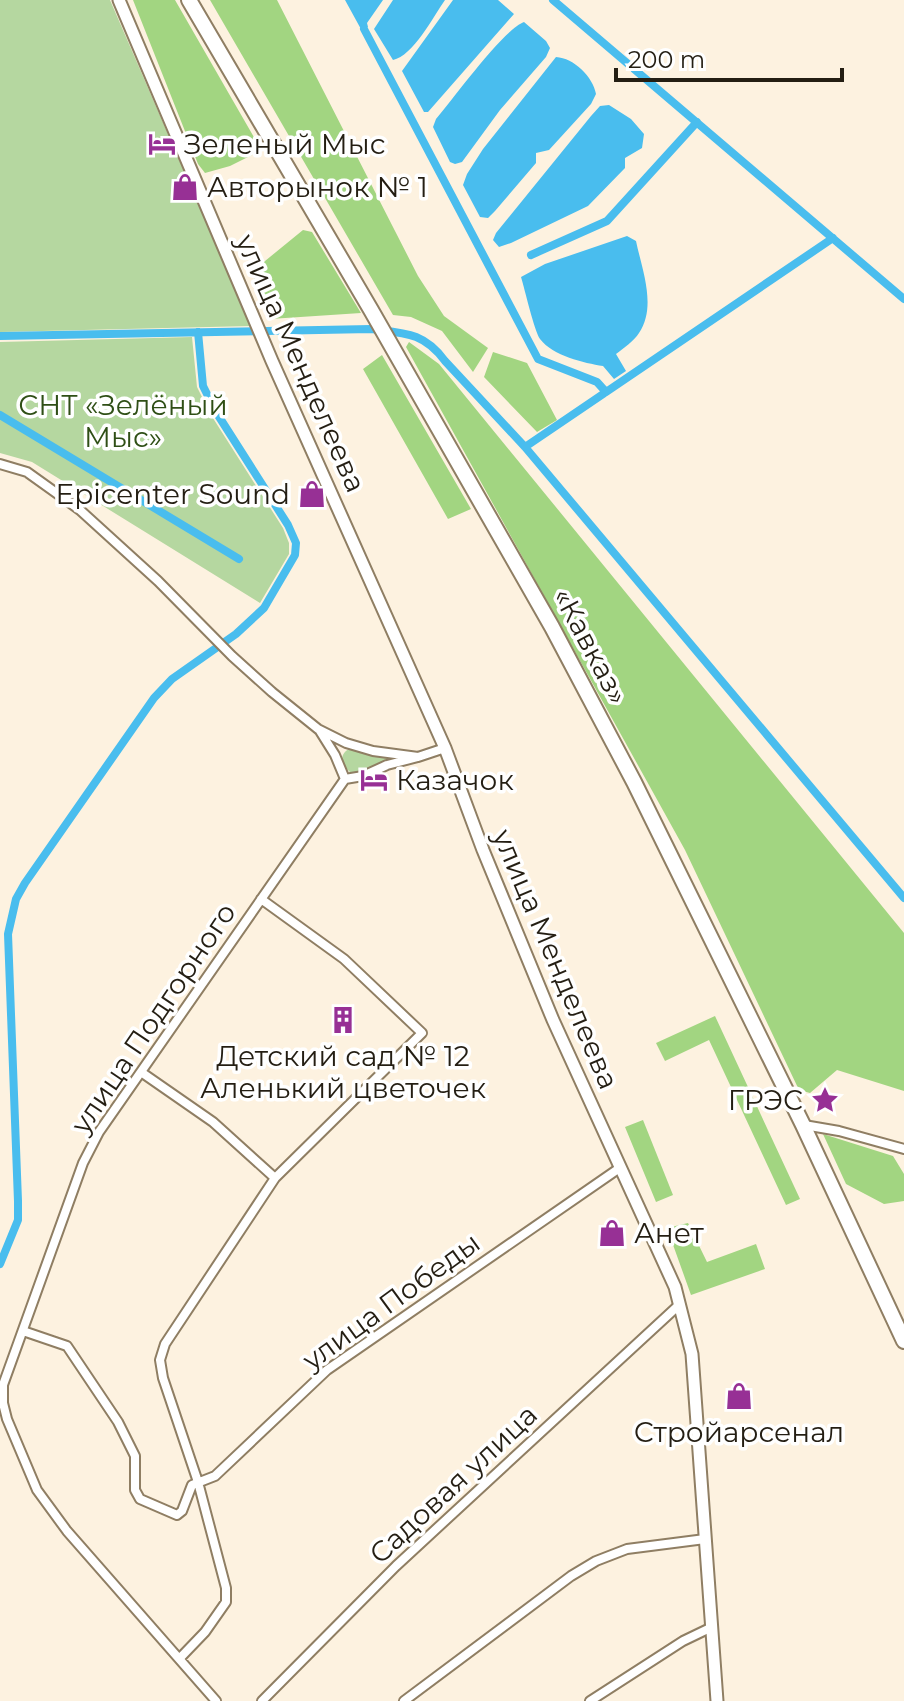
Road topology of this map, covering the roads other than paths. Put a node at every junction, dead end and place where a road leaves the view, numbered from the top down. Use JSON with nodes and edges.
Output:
{"nodes":[{"id":1,"x":119,"y":0,"type":"edge"},
{"id":2,"x":189,"y":0,"type":"edge"},
{"id":3,"x":0,"y":464,"type":"edge"},
{"id":4,"x":318,"y":729,"type":"junction"},
{"id":5,"x":445,"y":748,"type":"junction"},
{"id":6,"x":418,"y":757,"type":"junction"},
{"id":7,"x":345,"y":779,"type":"junction"},
{"id":8,"x":261,"y":899,"type":"junction"},
{"id":9,"x":141,"y":1072,"type":"junction"},
{"id":10,"x":803,"y":1125,"type":"junction"},
{"id":11,"x":904,"y":1149,"type":"edge"},
{"id":12,"x":621,"y":1167,"type":"junction"},
{"id":13,"x":275,"y":1178,"type":"junction"},
{"id":14,"x":680,"y":1304,"type":"junction"},
{"id":15,"x":23,"y":1331,"type":"junction"},
{"id":16,"x":904,"y":1341,"type":"edge"},
{"id":17,"x":198,"y":1482,"type":"junction"},
{"id":18,"x":705,"y":1539,"type":"junction"},
{"id":19,"x":710,"y":1628,"type":"junction"},
{"id":20,"x":180,"y":1658,"type":"junction"},
{"id":21,"x":216,"y":1701,"type":"edge"},
{"id":22,"x":262,"y":1701,"type":"edge"},
{"id":23,"x":404,"y":1701,"type":"edge"},
{"id":24,"x":590,"y":1701,"type":"edge"},
{"id":25,"x":717,"y":1701,"type":"edge"}],
"edges":[{"from":1,"to":5,"type":"main road","name":"улица Менделеева"},
{"from":2,"to":10,"type":"highway","name":"«Кавказ»"},
{"from":3,"to":4,"type":"street"},
{"from":4,"to":6,"type":"street"},
{"from":4,"to":7,"type":"street"},
{"from":5,"to":6,"type":"street"},
{"from":5,"to":12,"type":"main road","name":"улица Менделеева"},
{"from":6,"to":7,"type":"street"},
{"from":7,"to":8,"type":"street","name":"улица Подгорного"},
{"from":8,"to":9,"type":"street","name":"улица Подгорного"},
{"from":8,"to":13,"type":"street"},
{"from":9,"to":13,"type":"street"},
{"from":9,"to":15,"type":"street","name":"улица Подгорного"},
{"from":10,"to":11,"type":"street"},
{"from":10,"to":16,"type":"highway","name":"«Кавказ»"},
{"from":12,"to":14,"type":"main road","name":"улица Менделеева"},
{"from":12,"to":17,"type":"street","name":"улица Победы"},
{"from":13,"to":17,"type":"street"},
{"from":14,"to":18,"type":"main road","name":"улица Менделеева"},
{"from":14,"to":22,"type":"street","name":"Садовая улица"},
{"from":15,"to":17,"type":"street"},
{"from":15,"to":20,"type":"street","name":"улица Подгорного"},
{"from":17,"to":20,"type":"street"},
{"from":18,"to":19,"type":"main road","name":"улица Менделеева"},
{"from":18,"to":23,"type":"street"},
{"from":19,"to":24,"type":"street"},
{"from":19,"to":25,"type":"main road","name":"улица Менделеева"},
{"from":20,"to":21,"type":"street","name":"улица Подгорного"}]}
